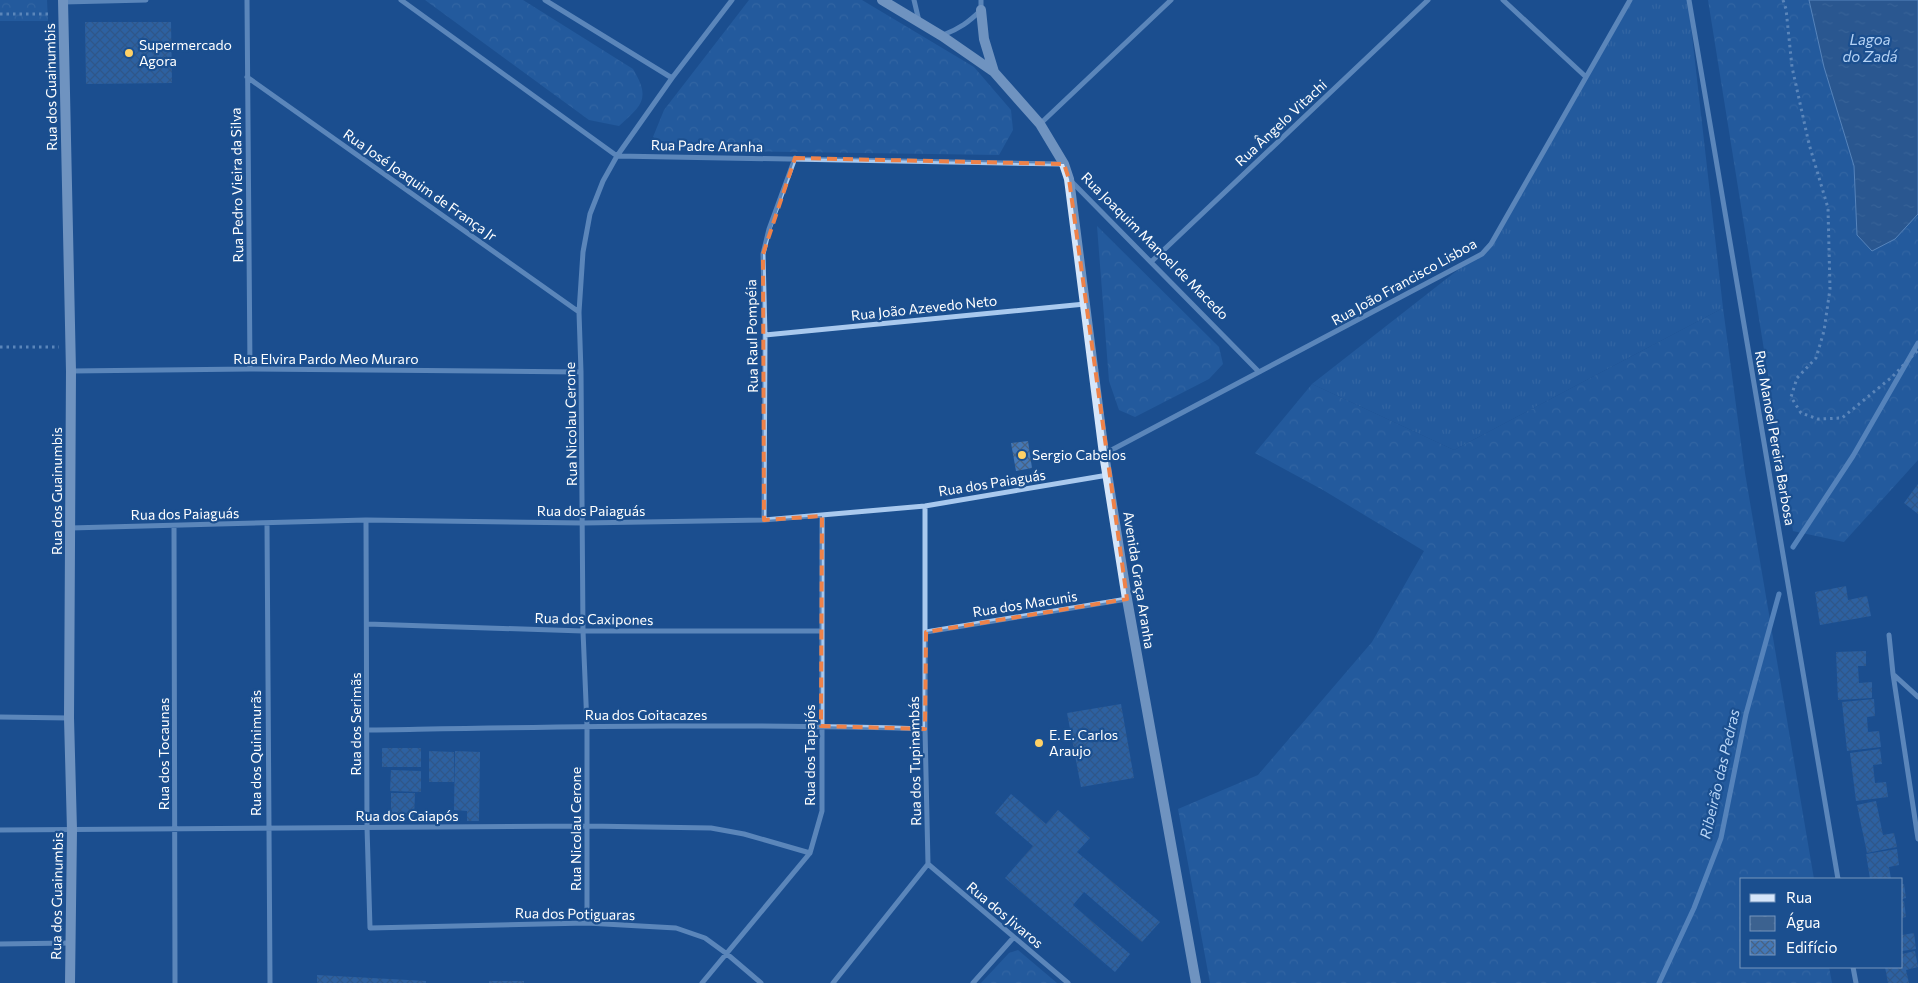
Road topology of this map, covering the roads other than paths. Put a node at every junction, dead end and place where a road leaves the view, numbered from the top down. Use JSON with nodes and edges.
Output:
{"nodes":[{"id":1,"x":146,"y":0,"type":"edge"},
{"id":2,"x":246,"y":0,"type":"edge"},
{"id":3,"x":401,"y":0,"type":"edge"},
{"id":4,"x":545,"y":0,"type":"edge"},
{"id":5,"x":732,"y":0,"type":"edge"},
{"id":6,"x":882,"y":0,"type":"edge"},
{"id":7,"x":914,"y":0,"type":"edge"},
{"id":8,"x":1170,"y":0,"type":"edge"},
{"id":9,"x":1428,"y":0,"type":"edge"},
{"id":10,"x":1504,"y":0,"type":"edge"},
{"id":11,"x":1630,"y":0,"type":"edge"},
{"id":12,"x":1689,"y":0,"type":"edge"},
{"id":13,"x":63,"y":1,"type":"edge"},
{"id":14,"x":981,"y":5,"type":"edge"},
{"id":15,"x":919,"y":21,"type":"junction"},
{"id":16,"x":942,"y":36,"type":"junction"},
{"id":17,"x":994,"y":72,"type":"junction"},
{"id":18,"x":247,"y":77,"type":"junction"},
{"id":19,"x":1586,"y":77,"type":"junction"},
{"id":20,"x":672,"y":78,"type":"junction"},
{"id":21,"x":1040,"y":124,"type":"junction"},
{"id":22,"x":617,"y":156,"type":"junction"},
{"id":23,"x":795,"y":158,"type":"junction"},
{"id":24,"x":1064,"y":164,"type":"junction"},
{"id":25,"x":1069,"y":179,"type":"junction"},
{"id":26,"x":1150,"y":262,"type":"junction"},
{"id":27,"x":1085,"y":304,"type":"junction"},
{"id":28,"x":579,"y":312,"type":"junction"},
{"id":29,"x":765,"y":335,"type":"junction"},
{"id":30,"x":250,"y":369,"type":"junction"},
{"id":31,"x":71,"y":371,"type":"junction"},
{"id":32,"x":582,"y":372,"type":"junction"},
{"id":33,"x":1259,"y":372,"type":"junction"},
{"id":34,"x":1104,"y":454,"type":"junction"},
{"id":35,"x":1108,"y":475,"type":"junction"},
{"id":36,"x":925,"y":506,"type":"junction"},
{"id":37,"x":822,"y":516,"type":"junction"},
{"id":38,"x":366,"y":520,"type":"junction"},
{"id":39,"x":764,"y":520,"type":"junction"},
{"id":40,"x":266,"y":523,"type":"junction"},
{"id":41,"x":583,"y":523,"type":"junction"},
{"id":42,"x":174,"y":526,"type":"junction"},
{"id":43,"x":70,"y":528,"type":"junction"},
{"id":44,"x":1127,"y":599,"type":"junction"},
{"id":45,"x":367,"y":624,"type":"junction"},
{"id":46,"x":583,"y":631,"type":"junction"},
{"id":47,"x":822,"y":631,"type":"junction"},
{"id":48,"x":926,"y":632,"type":"junction"},
{"id":49,"x":1890,"y":635,"type":"dead end"},
{"id":50,"x":1893,"y":674,"type":"junction"},
{"id":51,"x":1918,"y":697,"type":"edge"},
{"id":52,"x":0,"y":717,"type":"edge"},
{"id":53,"x":69,"y":718,"type":"junction"},
{"id":54,"x":587,"y":726,"type":"junction"},
{"id":55,"x":821,"y":726,"type":"junction"},
{"id":56,"x":925,"y":729,"type":"junction"},
{"id":57,"x":367,"y":730,"type":"junction"},
{"id":58,"x":587,"y":826,"type":"junction"},
{"id":59,"x":367,"y":827,"type":"junction"},
{"id":60,"x":175,"y":828,"type":"junction"},
{"id":61,"x":268,"y":828,"type":"junction"},
{"id":62,"x":0,"y":830,"type":"edge"},
{"id":63,"x":72,"y":830,"type":"junction"},
{"id":64,"x":1918,"y":839,"type":"edge"},
{"id":65,"x":810,"y":853,"type":"junction"},
{"id":66,"x":928,"y":864,"type":"junction"},
{"id":67,"x":1838,"y":878,"type":"edge"},
{"id":68,"x":587,"y":923,"type":"junction"},
{"id":69,"x":370,"y":928,"type":"joint"},
{"id":70,"x":1014,"y":937,"type":"junction"},
{"id":71,"x":70,"y":943,"type":"junction"},
{"id":72,"x":0,"y":944,"type":"edge"},
{"id":73,"x":727,"y":954,"type":"junction"},
{"id":74,"x":1853,"y":968,"type":"edge"},
{"id":75,"x":70,"y":983,"type":"edge"},
{"id":76,"x":175,"y":983,"type":"edge"},
{"id":77,"x":270,"y":983,"type":"edge"},
{"id":78,"x":702,"y":983,"type":"edge"},
{"id":79,"x":761,"y":983,"type":"edge"},
{"id":80,"x":833,"y":983,"type":"edge"},
{"id":81,"x":973,"y":983,"type":"edge"},
{"id":82,"x":1068,"y":983,"type":"edge"},
{"id":83,"x":1196,"y":983,"type":"edge"},
{"id":84,"x":1856,"y":983,"type":"edge"}],
"edges":[{"from":1,"to":13,"type":"street"},
{"from":2,"to":18,"type":"street","name":"Rua Pedro Vieira da Silva"},
{"from":3,"to":22,"type":"street"},
{"from":4,"to":20,"type":"street"},
{"from":5,"to":20,"type":"street","name":"Rua Nicolau Cerone"},
{"from":6,"to":15,"type":"street","name":"Rua Joaquim Manoel de Macedo"},
{"from":7,"to":15,"type":"street"},
{"from":8,"to":21,"type":"street"},
{"from":9,"to":26,"type":"street","name":"Rua Ângelo Vitachi"},
{"from":10,"to":19,"type":"street"},
{"from":11,"to":19,"type":"street","name":"Rua João Francisco Lisboa"},
{"from":12,"to":67,"type":"street","name":"Rua Manoel Pereira Barbosa"},
{"from":13,"to":31,"type":"street","name":"Rua dos Guainumbis"},
{"from":14,"to":16,"type":"street"},
{"from":14,"to":17,"type":"street"},
{"from":15,"to":16,"type":"street","name":"Rua Joaquim Manoel de Macedo"},
{"from":16,"to":17,"type":"street","name":"Rua Joaquim Manoel de Macedo"},
{"from":17,"to":21,"type":"street","name":"Rua Joaquim Manoel de Macedo"},
{"from":18,"to":28,"type":"street","name":"Rua José Joaquim de França Jr"},
{"from":18,"to":30,"type":"street","name":"Rua Pedro Vieira da Silva"},
{"from":19,"to":33,"type":"street","name":"Rua João Francisco Lisboa"},
{"from":20,"to":22,"type":"street","name":"Rua Nicolau Cerone"},
{"from":21,"to":24,"type":"street","name":"Rua Joaquim Manoel de Macedo"},
{"from":22,"to":23,"type":"street","name":"Rua Padre Aranha"},
{"from":22,"to":28,"type":"street","name":"Rua Nicolau Cerone"},
{"from":23,"to":24,"type":"street","name":"Rua Padre Aranha"},
{"from":23,"to":29,"type":"street","name":"Rua Raul Pompéia"},
{"from":24,"to":25,"type":"street","name":"Rua Joaquim Manoel de Macedo"},
{"from":25,"to":26,"type":"street","name":"Rua Joaquim Manoel de Macedo"},
{"from":25,"to":27,"type":"street","name":"Avenida Graça Aranha"},
{"from":26,"to":33,"type":"street","name":"Rua Joaquim Manoel de Macedo"},
{"from":27,"to":29,"type":"street","name":"Rua João Azevedo Neto"},
{"from":27,"to":34,"type":"street","name":"Avenida Graça Aranha"},
{"from":28,"to":32,"type":"street","name":"Rua Nicolau Cerone"},
{"from":29,"to":39,"type":"street","name":"Rua Raul Pompéia"},
{"from":30,"to":31,"type":"street","name":"Rua Elvira Pardo Meo Muraro"},
{"from":30,"to":32,"type":"street","name":"Rua Elvira Pardo Meo Muraro"},
{"from":31,"to":43,"type":"street","name":"Rua dos Guainumbis"},
{"from":32,"to":41,"type":"street","name":"Rua Nicolau Cerone"},
{"from":33,"to":34,"type":"street","name":"Rua João Francisco Lisboa"},
{"from":34,"to":35,"type":"street","name":"Avenida Graça Aranha"},
{"from":35,"to":36,"type":"street","name":"Rua dos Paiaguás"},
{"from":35,"to":44,"type":"street","name":"Avenida Graça Aranha"},
{"from":36,"to":37,"type":"street","name":"Rua dos Paiaguás"},
{"from":36,"to":48,"type":"street","name":"Rua dos Tupinambás"},
{"from":37,"to":39,"type":"street","name":"Rua dos Paiaguás"},
{"from":37,"to":47,"type":"street","name":"Rua dos Tapajós"},
{"from":38,"to":40,"type":"street","name":"Rua dos Paiaguás"},
{"from":38,"to":41,"type":"street","name":"Rua dos Paiaguás"},
{"from":38,"to":45,"type":"street","name":"Rua dos Serimãs"},
{"from":39,"to":41,"type":"street","name":"Rua dos Paiaguás"},
{"from":40,"to":42,"type":"street","name":"Rua dos Paiaguás"},
{"from":40,"to":61,"type":"street","name":"Rua dos Quinimurãs"},
{"from":41,"to":46,"type":"street","name":"Rua Nicolau Cerone"},
{"from":42,"to":43,"type":"street","name":"Rua dos Paiaguás"},
{"from":42,"to":60,"type":"street","name":"Rua dos Tocaunas"},
{"from":43,"to":53,"type":"street","name":"Rua dos Guainumbis"},
{"from":44,"to":48,"type":"street","name":"Rua dos Macunis"},
{"from":44,"to":83,"type":"street","name":"Avenida Graça Aranha"},
{"from":45,"to":46,"type":"street","name":"Rua dos Caxipones"},
{"from":45,"to":57,"type":"street","name":"Rua dos Serimãs"},
{"from":46,"to":47,"type":"street","name":"Rua dos Caxipones"},
{"from":46,"to":54,"type":"street","name":"Rua Nicolau Cerone"},
{"from":47,"to":55,"type":"street","name":"Rua dos Tapajós"},
{"from":48,"to":56,"type":"street","name":"Rua dos Tupinambás"},
{"from":49,"to":50,"type":"street"},
{"from":50,"to":51,"type":"street"},
{"from":50,"to":64,"type":"street"},
{"from":52,"to":53,"type":"street"},
{"from":53,"to":63,"type":"street","name":"Rua dos Guainumbis"},
{"from":54,"to":55,"type":"street","name":"Rua dos Goitacazes"},
{"from":54,"to":57,"type":"street","name":"Rua dos Goitacazes"},
{"from":54,"to":58,"type":"street","name":"Rua Nicolau Cerone"},
{"from":55,"to":56,"type":"street","name":"Rua dos Goitacazes"},
{"from":55,"to":65,"type":"street","name":"Rua dos Tapajós"},
{"from":56,"to":66,"type":"street","name":"Rua dos Tupinambás"},
{"from":57,"to":59,"type":"street","name":"Rua dos Serimãs"},
{"from":58,"to":59,"type":"street","name":"Rua dos Caiapós"},
{"from":58,"to":65,"type":"street","name":"Rua dos Caiapós"},
{"from":58,"to":68,"type":"street","name":"Rua Nicolau Cerone"},
{"from":59,"to":61,"type":"street","name":"Rua dos Caiapós"},
{"from":59,"to":69,"type":"street","name":"Rua dos Serimãs"},
{"from":60,"to":61,"type":"street","name":"Rua dos Caiapós"},
{"from":60,"to":63,"type":"street","name":"Rua dos Caiapós"},
{"from":60,"to":76,"type":"street","name":"Rua dos Tocaunas"},
{"from":61,"to":77,"type":"street","name":"Rua dos Quinimurãs"},
{"from":62,"to":63,"type":"street","name":"Rua dos Caiapós"},
{"from":63,"to":71,"type":"street","name":"Rua dos Guainumbis"},
{"from":65,"to":73,"type":"street","name":"Rua dos Tapajós"},
{"from":66,"to":70,"type":"street","name":"Rua dos Jivaros"},
{"from":66,"to":80,"type":"street"},
{"from":68,"to":69,"type":"street","name":"Rua dos Potiguaras"},
{"from":68,"to":73,"type":"street","name":"Rua dos Potiguaras"},
{"from":70,"to":81,"type":"street"},
{"from":70,"to":82,"type":"street","name":"Rua dos Jivaros"},
{"from":71,"to":72,"type":"street"},
{"from":71,"to":75,"type":"street","name":"Rua dos Guainumbis"},
{"from":73,"to":78,"type":"street","name":"Rua dos Tapajós"},
{"from":73,"to":79,"type":"street","name":"Rua dos Potiguaras"},
{"from":74,"to":84,"type":"street"}]}
